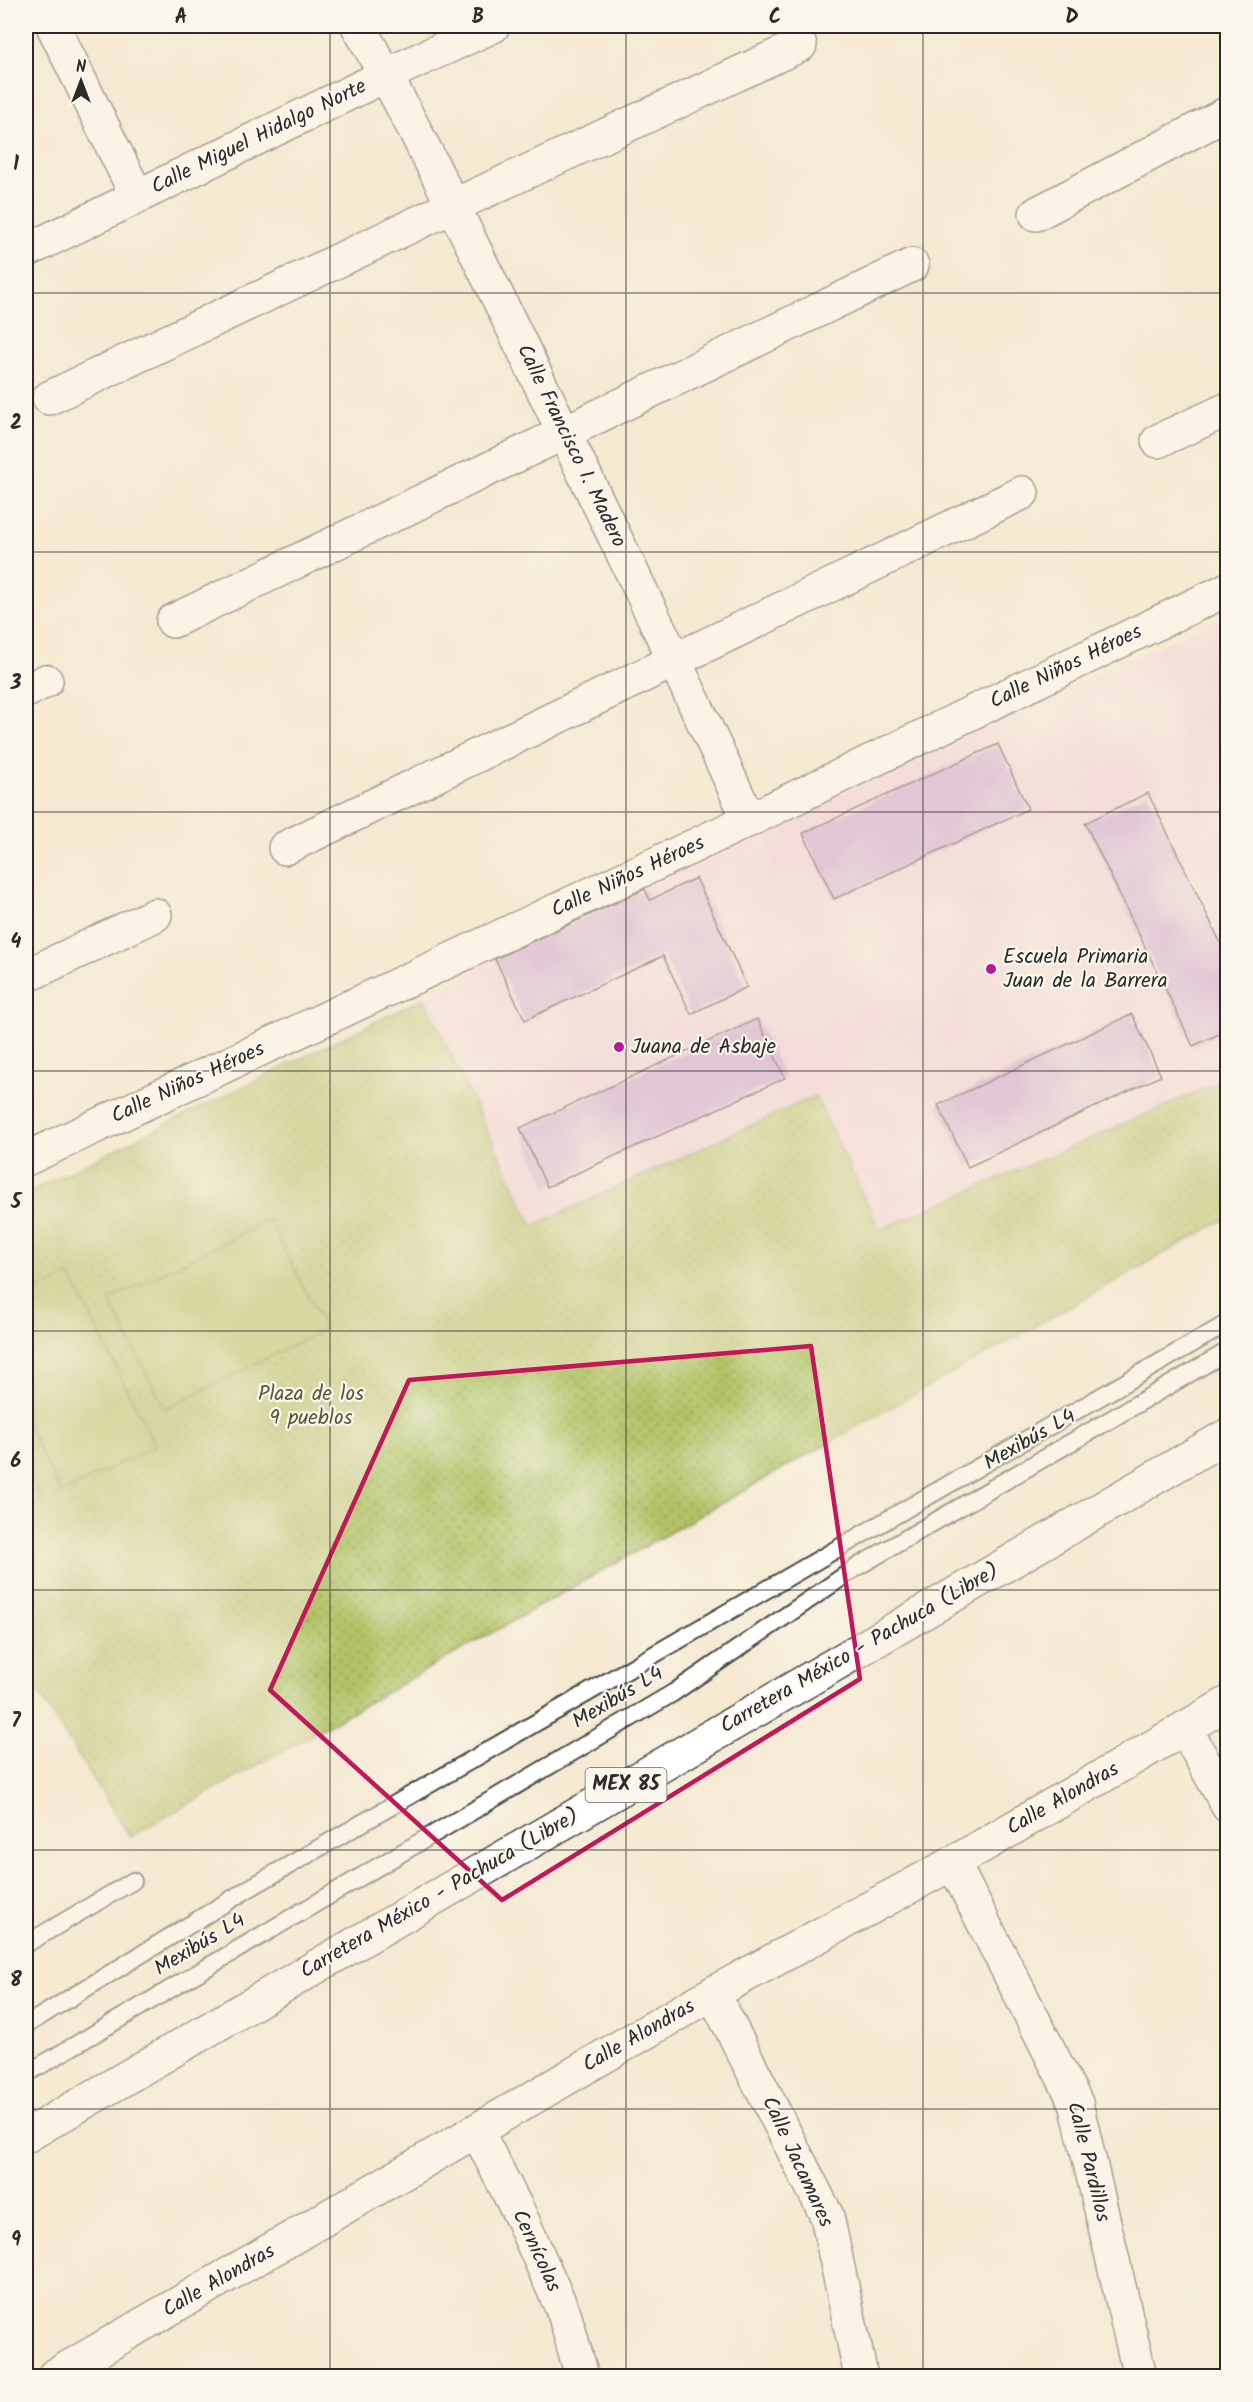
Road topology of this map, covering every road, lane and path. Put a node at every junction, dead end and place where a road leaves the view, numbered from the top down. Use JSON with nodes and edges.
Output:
{"nodes":[{"id":1,"x":53,"y":26,"type":"edge"},
{"id":2,"x":358,"y":26,"type":"edge"},
{"id":3,"x":493,"y":26,"type":"edge"},
{"id":4,"x":800,"y":45,"type":"dead end"},
{"id":5,"x":386,"y":75,"type":"junction"},
{"id":6,"x":1227,"y":113,"type":"edge"},
{"id":7,"x":137,"y":196,"type":"junction"},
{"id":8,"x":453,"y":206,"type":"junction"},
{"id":9,"x":1036,"y":214,"type":"dead end"},
{"id":10,"x":26,"y":251,"type":"edge"},
{"id":11,"x":912,"y":265,"type":"dead end"},
{"id":12,"x":49,"y":398,"type":"dead end"},
{"id":13,"x":1227,"y":409,"type":"edge"},
{"id":14,"x":563,"y":432,"type":"junction"},
{"id":15,"x":1158,"y":441,"type":"dead end"},
{"id":16,"x":1022,"y":493,"type":"dead end"},
{"id":17,"x":1227,"y":589,"type":"edge"},
{"id":18,"x":173,"y":621,"type":"dead end"},
{"id":19,"x":676,"y":661,"type":"junction"},
{"id":20,"x":749,"y":820,"type":"junction"},
{"id":21,"x":285,"y":848,"type":"dead end"},
{"id":22,"x":155,"y":915,"type":"dead end"},
{"id":23,"x":26,"y":976,"type":"edge"},
{"id":24,"x":26,"y":1159,"type":"edge"},
{"id":25,"x":1227,"y":1323,"type":"edge"},
{"id":26,"x":1227,"y":1351,"type":"edge"},
{"id":27,"x":1227,"y":1435,"type":"edge"},
{"id":28,"x":1227,"y":1703,"type":"edge"},
{"id":29,"x":1185,"y":1728,"type":"junction"},
{"id":30,"x":1227,"y":1806,"type":"edge"},
{"id":31,"x":953,"y":1863,"type":"junction"},
{"id":32,"x":133,"y":1881,"type":"dead end"},
{"id":33,"x":26,"y":1944,"type":"edge"},
{"id":34,"x":713,"y":1992,"type":"junction"},
{"id":35,"x":26,"y":2025,"type":"edge"},
{"id":36,"x":26,"y":2074,"type":"edge"},
{"id":37,"x":477,"y":2131,"type":"junction"},
{"id":38,"x":26,"y":2136,"type":"edge"},
{"id":39,"x":54,"y":2376,"type":"edge"},
{"id":40,"x":582,"y":2376,"type":"edge"},
{"id":41,"x":861,"y":2376,"type":"edge"},
{"id":42,"x":1140,"y":2376,"type":"edge"}],
"edges":[{"from":1,"to":7,"type":"street"},
{"from":2,"to":5,"type":"street","name":"Calle Francisco I. Madero"},
{"from":3,"to":5,"type":"street","name":"Calle Miguel Hidalgo Norte"},
{"from":4,"to":8,"type":"street"},
{"from":5,"to":7,"type":"street","name":"Calle Miguel Hidalgo Norte"},
{"from":5,"to":8,"type":"street","name":"Calle Francisco I. Madero"},
{"from":6,"to":9,"type":"street"},
{"from":7,"to":10,"type":"street","name":"Calle Miguel Hidalgo Norte"},
{"from":8,"to":12,"type":"street"},
{"from":8,"to":14,"type":"street","name":"Calle Francisco I. Madero"},
{"from":11,"to":14,"type":"street"},
{"from":13,"to":15,"type":"street"},
{"from":14,"to":18,"type":"street"},
{"from":14,"to":19,"type":"street","name":"Calle Francisco I. Madero"},
{"from":16,"to":19,"type":"street"},
{"from":17,"to":20,"type":"street","name":"Calle Niños Héroes"},
{"from":19,"to":20,"type":"street","name":"Calle Francisco I. Madero"},
{"from":19,"to":21,"type":"street"},
{"from":20,"to":24,"type":"street","name":"Calle Niños Héroes"},
{"from":22,"to":23,"type":"street"},
{"from":25,"to":35,"type":"lane","name":"Mexibús L4"},
{"from":26,"to":36,"type":"lane","name":"Mexibús L4"},
{"from":27,"to":38,"type":"street","name":"Carretera México - Pachuca (Libre)","number":"MEX 85"},
{"from":28,"to":29,"type":"street","name":"Calle Alondras"},
{"from":29,"to":30,"type":"street"},
{"from":29,"to":31,"type":"street","name":"Calle Alondras"},
{"from":31,"to":34,"type":"street","name":"Calle Alondras"},
{"from":31,"to":42,"type":"street","name":"Calle Pardillos"},
{"from":32,"to":33,"type":"lane"},
{"from":34,"to":37,"type":"street","name":"Calle Alondras"},
{"from":34,"to":41,"type":"street","name":"Calle Jacamares"},
{"from":37,"to":39,"type":"street","name":"Calle Alondras"},
{"from":37,"to":40,"type":"street","name":"Cernícolas"}]}
